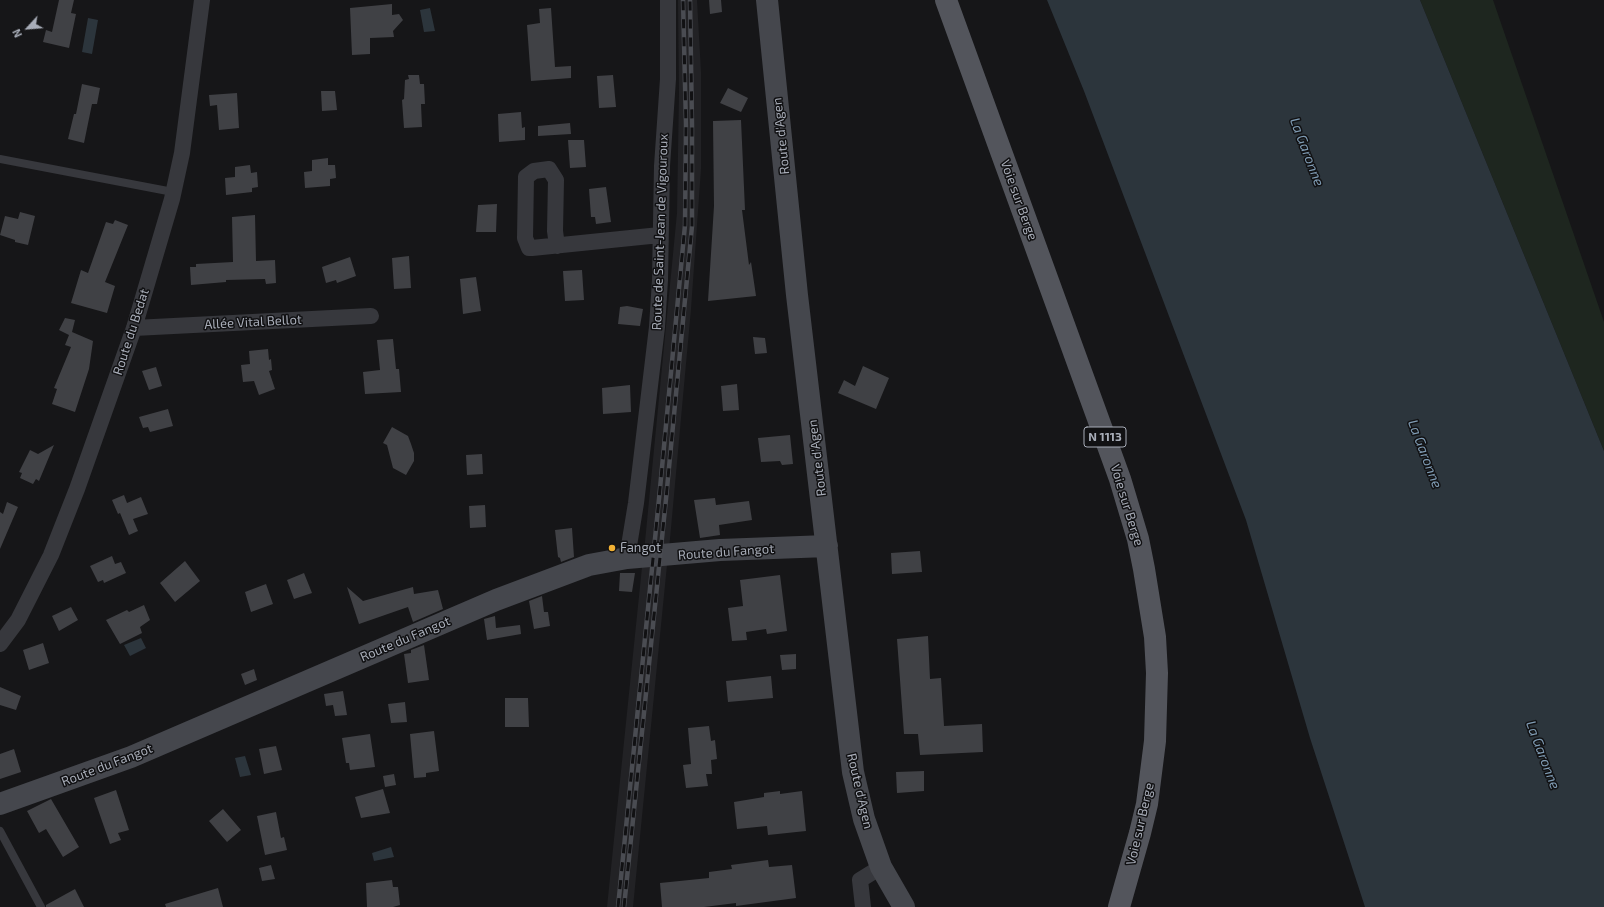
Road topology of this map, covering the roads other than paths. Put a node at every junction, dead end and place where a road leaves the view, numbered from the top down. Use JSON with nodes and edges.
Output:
{"nodes":[{"id":1,"x":202,"y":0,"type":"edge"},
{"id":2,"x":668,"y":0,"type":"edge"},
{"id":3,"x":767,"y":0,"type":"edge"},
{"id":4,"x":946,"y":0,"type":"edge"},
{"id":5,"x":0,"y":159,"type":"edge"},
{"id":6,"x":173,"y":192,"type":"junction"},
{"id":7,"x":660,"y":235,"type":"junction"},
{"id":8,"x":557,"y":246,"type":"junction"},
{"id":9,"x":371,"y":316,"type":"dead end"},
{"id":10,"x":134,"y":328,"type":"junction"},
{"id":11,"x":828,"y":546,"type":"junction"},
{"id":12,"x":627,"y":558,"type":"junction"},
{"id":13,"x":0,"y":644,"type":"edge"},
{"id":14,"x":0,"y":804,"type":"edge"},
{"id":15,"x":0,"y":831,"type":"edge"},
{"id":16,"x":881,"y":867,"type":"junction"},
{"id":17,"x":1119,"y":902,"type":"edge"},
{"id":18,"x":41,"y":907,"type":"edge"},
{"id":19,"x":863,"y":907,"type":"edge"},
{"id":20,"x":904,"y":907,"type":"edge"}],
"edges":[{"from":1,"to":6,"type":"street","name":"Route du Bedat"},
{"from":2,"to":7,"type":"street","name":"Route de Saint-Jean de Vigouroux"},
{"from":3,"to":11,"type":"main road","name":"Route d'Agen"},
{"from":4,"to":17,"type":"main road","name":"Voie sur Berge","number":"N 1113"},
{"from":5,"to":6,"type":"lane"},
{"from":6,"to":10,"type":"street","name":"Route du Bedat"},
{"from":7,"to":8,"type":"street"},
{"from":7,"to":12,"type":"street","name":"Route de Saint-Jean de Vigouroux"},
{"from":8,"to":8,"type":"street"},
{"from":9,"to":10,"type":"street","name":"Allée Vital Bellot"},
{"from":10,"to":13,"type":"street","name":"Route du Bedat"},
{"from":11,"to":12,"type":"main road","name":"Route du Fangot"},
{"from":11,"to":16,"type":"main road","name":"Route d'Agen"},
{"from":12,"to":14,"type":"main road","name":"Route du Fangot"},
{"from":15,"to":18,"type":"lane"},
{"from":16,"to":19,"type":"street"},
{"from":16,"to":20,"type":"main road","name":"Route d'Agen"}]}
